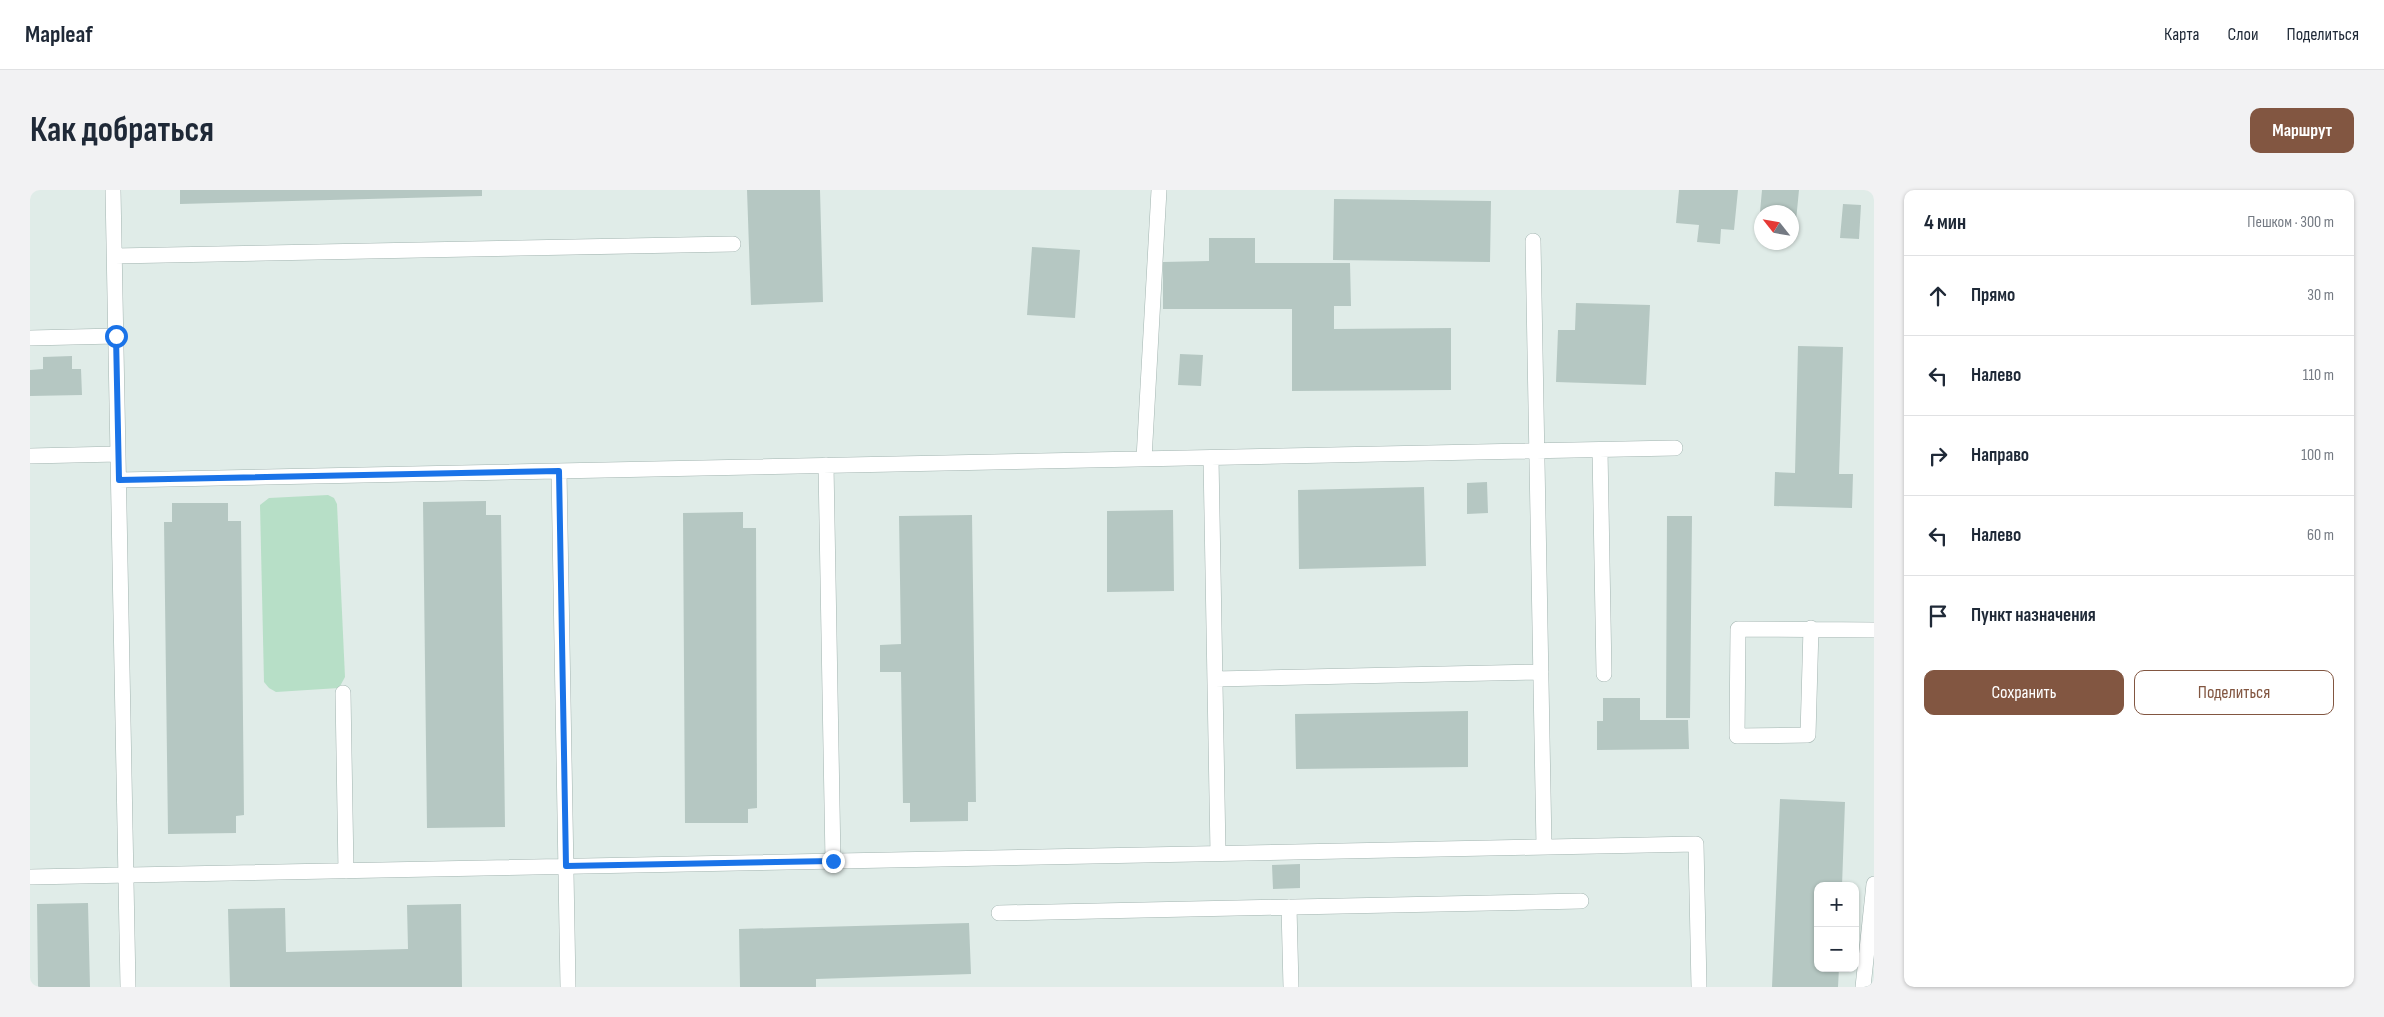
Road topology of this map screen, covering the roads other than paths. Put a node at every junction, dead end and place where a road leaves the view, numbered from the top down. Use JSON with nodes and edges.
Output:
{"nodes":[{"id":1,"x":113,"y":190,"type":"edge"},
{"id":2,"x":1159,"y":190,"type":"edge"},
{"id":3,"x":1533,"y":240,"type":"dead end"},
{"id":4,"x":733,"y":244,"type":"dead end"},
{"id":5,"x":114,"y":256,"type":"junction"},
{"id":6,"x":116,"y":336,"type":"junction"},
{"id":7,"x":30,"y":338,"type":"edge"},
{"id":8,"x":1675,"y":448,"type":"dead end"},
{"id":9,"x":1600,"y":450,"type":"junction"},
{"id":10,"x":1537,"y":451,"type":"junction"},
{"id":11,"x":118,"y":454,"type":"junction"},
{"id":12,"x":30,"y":456,"type":"edge"},
{"id":13,"x":1211,"y":458,"type":"junction"},
{"id":14,"x":1144,"y":459,"type":"junction"},
{"id":15,"x":826,"y":466,"type":"junction"},
{"id":16,"x":559,"y":471,"type":"junction"},
{"id":17,"x":119,"y":480,"type":"junction"},
{"id":18,"x":1812,"y":628,"type":"junction"},
{"id":19,"x":1874,"y":630,"type":"edge"},
{"id":20,"x":1541,"y":672,"type":"junction"},
{"id":21,"x":1604,"y":674,"type":"dead end"},
{"id":22,"x":1215,"y":679,"type":"junction"},
{"id":23,"x":343,"y":693,"type":"dead end"},
{"id":24,"x":1544,"y":847,"type":"junction"},
{"id":25,"x":1218,"y":853,"type":"junction"},
{"id":26,"x":833,"y":861,"type":"junction"},
{"id":27,"x":566,"y":866,"type":"junction"},
{"id":28,"x":346,"y":871,"type":"junction"},
{"id":29,"x":126,"y":875,"type":"junction"},
{"id":30,"x":30,"y":877,"type":"edge"},
{"id":31,"x":1874,"y":884,"type":"edge"},
{"id":32,"x":1581,"y":901,"type":"dead end"},
{"id":33,"x":1289,"y":907,"type":"junction"},
{"id":34,"x":999,"y":912,"type":"dead end"},
{"id":35,"x":128,"y":987,"type":"edge"},
{"id":36,"x":568,"y":987,"type":"edge"},
{"id":37,"x":1291,"y":987,"type":"edge"},
{"id":38,"x":1699,"y":987,"type":"edge"},
{"id":39,"x":1863,"y":987,"type":"edge"}],
"edges":[{"from":1,"to":5,"type":"lane"},
{"from":2,"to":14,"type":"lane"},
{"from":3,"to":10,"type":"lane"},
{"from":4,"to":5,"type":"lane"},
{"from":5,"to":6,"type":"lane"},
{"from":6,"to":7,"type":"lane"},
{"from":6,"to":11,"type":"lane"},
{"from":8,"to":9,"type":"lane"},
{"from":9,"to":10,"type":"lane"},
{"from":9,"to":21,"type":"lane"},
{"from":10,"to":13,"type":"lane"},
{"from":10,"to":20,"type":"lane"},
{"from":11,"to":12,"type":"lane"},
{"from":11,"to":17,"type":"lane"},
{"from":13,"to":14,"type":"lane"},
{"from":13,"to":22,"type":"lane"},
{"from":14,"to":15,"type":"lane"},
{"from":15,"to":16,"type":"lane"},
{"from":15,"to":26,"type":"lane"},
{"from":16,"to":17,"type":"lane"},
{"from":16,"to":27,"type":"lane"},
{"from":17,"to":29,"type":"lane"},
{"from":18,"to":18,"type":"lane"},
{"from":18,"to":19,"type":"lane"},
{"from":20,"to":22,"type":"lane"},
{"from":20,"to":24,"type":"lane"},
{"from":22,"to":25,"type":"lane"},
{"from":23,"to":28,"type":"lane"},
{"from":24,"to":25,"type":"lane"},
{"from":24,"to":38,"type":"lane"},
{"from":25,"to":26,"type":"lane"},
{"from":26,"to":27,"type":"lane"},
{"from":27,"to":28,"type":"lane"},
{"from":27,"to":36,"type":"lane"},
{"from":28,"to":29,"type":"lane"},
{"from":29,"to":30,"type":"lane"},
{"from":29,"to":35,"type":"lane"},
{"from":31,"to":39,"type":"lane"},
{"from":32,"to":33,"type":"lane"},
{"from":33,"to":34,"type":"lane"},
{"from":33,"to":37,"type":"lane"}]}
